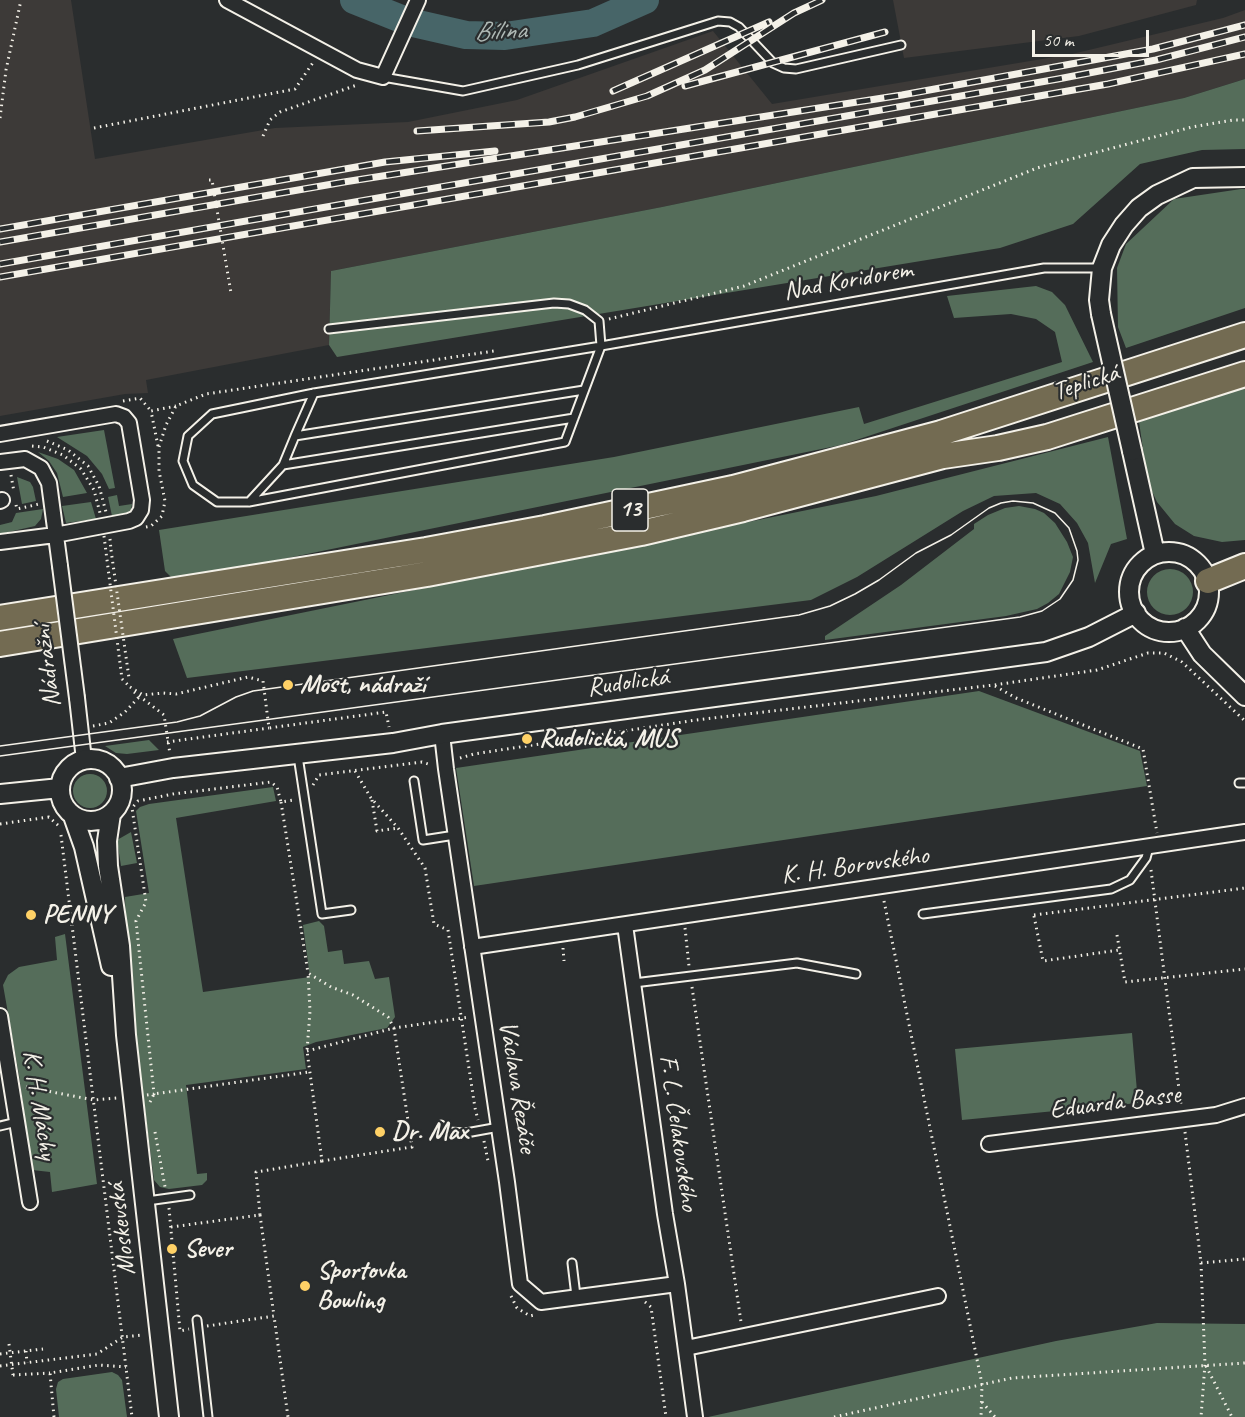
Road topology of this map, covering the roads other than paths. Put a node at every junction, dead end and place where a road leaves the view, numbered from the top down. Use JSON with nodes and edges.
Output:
{"nodes":[{"id":1,"x":227,"y":0,"type":"edge"},
{"id":2,"x":418,"y":2,"type":"edge"},
{"id":3,"x":901,"y":45,"type":"dead end"},
{"id":4,"x":377,"y":75,"type":"junction"},
{"id":5,"x":1245,"y":177,"type":"edge"},
{"id":6,"x":1102,"y":268,"type":"junction"},
{"id":7,"x":1245,"y":322,"type":"edge"},
{"id":8,"x":329,"y":329,"type":"dead end"},
{"id":9,"x":1245,"y":335,"type":"edge"},
{"id":10,"x":601,"y":346,"type":"junction"},
{"id":11,"x":1245,"y":361,"type":"edge"},
{"id":12,"x":1245,"y":374,"type":"edge"},
{"id":13,"x":584,"y":390,"type":"junction"},
{"id":14,"x":314,"y":393,"type":"junction"},
{"id":15,"x":574,"y":418,"type":"junction"},
{"id":16,"x":0,"y":434,"type":"edge"},
{"id":17,"x":295,"y":436,"type":"junction"},
{"id":18,"x":942,"y":445,"type":"junction"},
{"id":19,"x":283,"y":465,"type":"junction"},
{"id":20,"x":2,"y":469,"type":"edge"},
{"id":21,"x":249,"y":502,"type":"junction"},
{"id":22,"x":56,"y":535,"type":"junction"},
{"id":23,"x":0,"y":542,"type":"edge"},
{"id":24,"x":1155,"y":554,"type":"junction"},
{"id":25,"x":1245,"y":566,"type":"edge"},
{"id":26,"x":1208,"y":581,"type":"junction"},
{"id":27,"x":1136,"y":613,"type":"junction"},
{"id":28,"x":0,"y":618,"type":"edge"},
{"id":29,"x":1185,"y":628,"type":"junction"},
{"id":30,"x":0,"y":644,"type":"edge"},
{"id":31,"x":1245,"y":696,"type":"edge"},
{"id":32,"x":442,"y":734,"type":"junction"},
{"id":33,"x":298,"y":754,"type":"junction"},
{"id":34,"x":84,"y":760,"type":"junction"},
{"id":35,"x":119,"y":778,"type":"junction"},
{"id":36,"x":414,"y":781,"type":"dead end"},
{"id":37,"x":60,"y":788,"type":"junction"},
{"id":38,"x":0,"y":794,"type":"edge"},
{"id":39,"x":111,"y":814,"type":"junction"},
{"id":40,"x":73,"y":816,"type":"junction"},
{"id":41,"x":1245,"y":832,"type":"edge"},
{"id":42,"x":455,"y":835,"type":"junction"},
{"id":43,"x":1154,"y":846,"type":"junction"},
{"id":44,"x":351,"y":910,"type":"dead end"},
{"id":45,"x":923,"y":914,"type":"dead end"},
{"id":46,"x":625,"y":925,"type":"junction"},
{"id":47,"x":472,"y":947,"type":"junction"},
{"id":48,"x":856,"y":974,"type":"dead end"},
{"id":49,"x":634,"y":983,"type":"junction"},
{"id":50,"x":0,"y":1016,"type":"edge"},
{"id":51,"x":126,"y":1035,"type":"junction"},
{"id":52,"x":3,"y":1051,"type":"edge"},
{"id":53,"x":5,"y":1085,"type":"edge"},
{"id":54,"x":1245,"y":1106,"type":"edge"},
{"id":55,"x":17,"y":1122,"type":"junction"},
{"id":56,"x":441,"y":1125,"type":"dead end"},
{"id":57,"x":0,"y":1126,"type":"edge"},
{"id":58,"x":499,"y":1127,"type":"junction"},
{"id":59,"x":989,"y":1144,"type":"dead end"},
{"id":60,"x":190,"y":1195,"type":"dead end"},
{"id":61,"x":30,"y":1202,"type":"dead end"},
{"id":62,"x":144,"y":1202,"type":"junction"},
{"id":63,"x":572,"y":1263,"type":"dead end"},
{"id":64,"x":677,"y":1284,"type":"junction"},
{"id":65,"x":576,"y":1296,"type":"junction"},
{"id":66,"x":938,"y":1296,"type":"dead end"},
{"id":67,"x":197,"y":1324,"type":"road end"},
{"id":68,"x":686,"y":1348,"type":"junction"},
{"id":69,"x":169,"y":1417,"type":"edge"},
{"id":70,"x":208,"y":1417,"type":"edge"},
{"id":71,"x":696,"y":1417,"type":"edge"}],
"edges":[{"from":1,"to":4,"type":"street"},
{"from":2,"to":4,"type":"street"},
{"from":3,"to":4,"type":"lane"},
{"from":5,"to":6,"type":"street"},
{"from":6,"to":10,"type":"lane","name":"Nad Koridorem"},
{"from":6,"to":24,"type":"street","bridge":true},
{"from":7,"to":18,"type":"highway"},
{"from":8,"to":10,"type":"lane"},
{"from":9,"to":18,"type":"highway","number":"13"},
{"from":10,"to":13,"type":"lane"},
{"from":10,"to":14,"type":"lane","name":"Nad Koridorem"},
{"from":11,"to":18,"type":"highway","name":"Teplická","number":"13"},
{"from":12,"to":18,"type":"highway"},
{"from":13,"to":15,"type":"lane"},
{"from":13,"to":17,"type":"lane"},
{"from":14,"to":17,"type":"lane"},
{"from":14,"to":21,"type":"lane","name":"Nad Koridorem"},
{"from":15,"to":19,"type":"lane"},
{"from":15,"to":21,"type":"lane","name":"Nad Koridorem"},
{"from":16,"to":22,"type":"street"},
{"from":17,"to":19,"type":"lane"},
{"from":18,"to":28,"type":"highway","number":"13"},
{"from":18,"to":30,"type":"highway","number":"13"},
{"from":19,"to":21,"type":"lane"},
{"from":20,"to":22,"type":"street","name":"Nádražní"},
{"from":22,"to":23,"type":"street"},
{"from":22,"to":34,"type":"street","name":"Nádražní","bridge":true},
{"from":24,"to":26,"type":"street"},
{"from":24,"to":27,"type":"street"},
{"from":25,"to":26,"type":"highway"},
{"from":26,"to":29,"type":"street"},
{"from":27,"to":29,"type":"street"},
{"from":27,"to":32,"type":"street","name":"Rudolická"},
{"from":29,"to":31,"type":"street"},
{"from":32,"to":33,"type":"street","name":"Rudolická"},
{"from":32,"to":42,"type":"street","name":"Václava Řezáče"},
{"from":33,"to":35,"type":"street","name":"Rudolická"},
{"from":33,"to":44,"type":"lane"},
{"from":34,"to":35,"type":"street"},
{"from":34,"to":37,"type":"street"},
{"from":35,"to":39,"type":"street"},
{"from":36,"to":42,"type":"lane"},
{"from":37,"to":38,"type":"street"},
{"from":37,"to":40,"type":"street"},
{"from":39,"to":40,"type":"street"},
{"from":39,"to":51,"type":"street","name":"Moskevská"},
{"from":40,"to":51,"type":"street","name":"Moskevská"},
{"from":41,"to":43,"type":"street","name":"K. H. Borovského"},
{"from":42,"to":47,"type":"street","name":"Václava Řezáče"},
{"from":43,"to":45,"type":"lane"},
{"from":43,"to":46,"type":"street","name":"K. H. Borovského"},
{"from":46,"to":47,"type":"street","name":"K. H. Borovského"},
{"from":46,"to":49,"type":"street","name":"F. L. Čelakovského"},
{"from":47,"to":58,"type":"street","name":"Václava Řezáče"},
{"from":48,"to":49,"type":"lane"},
{"from":49,"to":64,"type":"street","name":"F. L. Čelakovského"},
{"from":50,"to":52,"type":"street","name":"K. H. Máchy"},
{"from":51,"to":62,"type":"street","name":"Moskevská"},
{"from":52,"to":53,"type":"street","name":"K. H. Máchy"},
{"from":53,"to":55,"type":"street","name":"K. H. Máchy"},
{"from":54,"to":59,"type":"street","name":"Eduarda Basse"},
{"from":55,"to":57,"type":"lane"},
{"from":55,"to":61,"type":"street","name":"K. H. Máchy"},
{"from":56,"to":58,"type":"lane"},
{"from":58,"to":65,"type":"street","name":"Václava Řezáče"},
{"from":60,"to":62,"type":"lane"},
{"from":62,"to":69,"type":"street","name":"Moskevská"},
{"from":63,"to":65,"type":"lane"},
{"from":64,"to":65,"type":"street","name":"Václava Řezáče"},
{"from":64,"to":68,"type":"street","name":"F. L. Čelakovského"},
{"from":66,"to":68,"type":"street"},
{"from":67,"to":70,"type":"lane"},
{"from":68,"to":71,"type":"street","name":"F. L. Čelakovského"}]}
